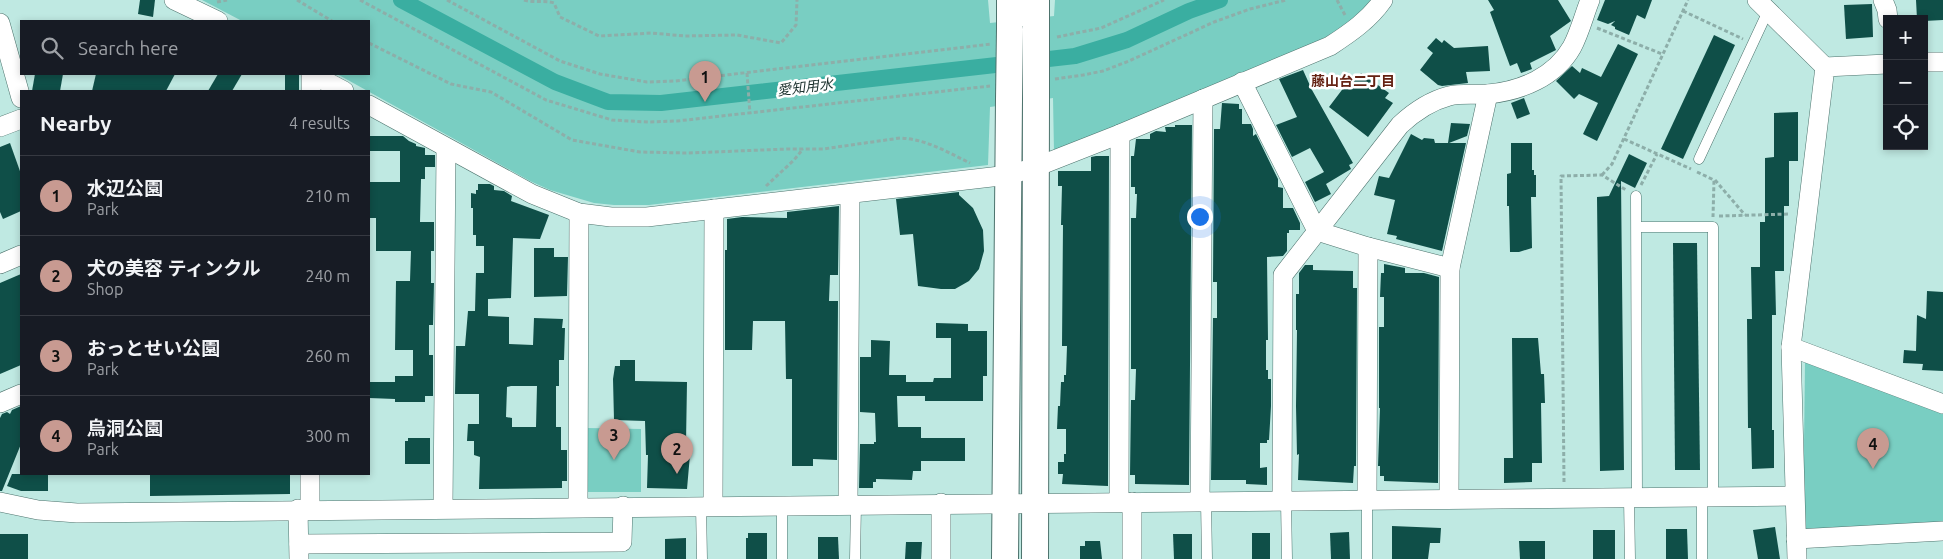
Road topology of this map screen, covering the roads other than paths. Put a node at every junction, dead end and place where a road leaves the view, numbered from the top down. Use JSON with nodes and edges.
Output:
{"nodes":[{"id":1,"x":174,"y":0,"type":"edge"},
{"id":2,"x":1010,"y":0,"type":"edge"},
{"id":3,"x":1036,"y":0,"type":"edge"},
{"id":4,"x":1383,"y":0,"type":"edge"},
{"id":5,"x":1590,"y":0,"type":"edge"},
{"id":6,"x":1883,"y":0,"type":"edge"},
{"id":7,"x":1762,"y":6,"type":"edge"},
{"id":8,"x":1888,"y":15,"type":"edge"},
{"id":9,"x":216,"y":20,"type":"edge"},
{"id":10,"x":0,"y":23,"type":"edge"},
{"id":11,"x":1928,"y":62,"type":"edge"},
{"id":12,"x":1943,"y":62,"type":"edge"},
{"id":13,"x":1883,"y":64,"type":"edge"},
{"id":14,"x":1825,"y":67,"type":"junction"},
{"id":15,"x":311,"y":75,"type":"edge"},
{"id":16,"x":313,"y":75,"type":"edge"},
{"id":17,"x":1242,"y":82,"type":"junction"},
{"id":18,"x":310,"y":90,"type":"edge"},
{"id":19,"x":342,"y":90,"type":"edge"},
{"id":20,"x":20,"y":94,"type":"edge"},
{"id":21,"x":1488,"y":94,"type":"junction"},
{"id":22,"x":1202,"y":99,"type":"junction"},
{"id":23,"x":370,"y":106,"type":"edge"},
{"id":24,"x":20,"y":119,"type":"edge"},
{"id":25,"x":0,"y":127,"type":"edge"},
{"id":26,"x":1120,"y":134,"type":"junction"},
{"id":27,"x":446,"y":148,"type":"junction"},
{"id":28,"x":1699,"y":159,"type":"dead end"},
{"id":29,"x":1036,"y":167,"type":"junction"},
{"id":30,"x":1009,"y":175,"type":"junction"},
{"id":31,"x":850,"y":194,"type":"junction"},
{"id":32,"x":1636,"y":196,"type":"road end"},
{"id":33,"x":714,"y":209,"type":"junction"},
{"id":34,"x":579,"y":213,"type":"junction"},
{"id":35,"x":1637,"y":227,"type":"junction"},
{"id":36,"x":1317,"y":230,"type":"junction"},
{"id":37,"x":1368,"y":247,"type":"junction"},
{"id":38,"x":20,"y":255,"type":"edge"},
{"id":39,"x":0,"y":264,"type":"edge"},
{"id":40,"x":1450,"y":268,"type":"junction"},
{"id":41,"x":1791,"y":347,"type":"junction"},
{"id":42,"x":20,"y":394,"type":"edge"},
{"id":43,"x":0,"y":403,"type":"edge"},
{"id":44,"x":1943,"y":404,"type":"edge"},
{"id":45,"x":310,"y":475,"type":"edge"},
{"id":46,"x":1794,"y":496,"type":"junction"},
{"id":47,"x":1708,"y":497,"type":"junction"},
{"id":48,"x":1633,"y":498,"type":"junction"},
{"id":49,"x":1449,"y":499,"type":"junction"},
{"id":50,"x":1367,"y":500,"type":"junction"},
{"id":51,"x":1203,"y":501,"type":"junction"},
{"id":52,"x":1284,"y":501,"type":"junction"},
{"id":53,"x":0,"y":502,"type":"edge"},
{"id":54,"x":1125,"y":502,"type":"junction"},
{"id":55,"x":1034,"y":503,"type":"junction"},
{"id":56,"x":852,"y":504,"type":"junction"},
{"id":57,"x":941,"y":504,"type":"junction"},
{"id":58,"x":1006,"y":504,"type":"junction"},
{"id":59,"x":782,"y":505,"type":"junction"},
{"id":60,"x":623,"y":506,"type":"junction"},
{"id":61,"x":707,"y":506,"type":"junction"},
{"id":62,"x":578,"y":507,"type":"junction"},
{"id":63,"x":443,"y":508,"type":"junction"},
{"id":64,"x":304,"y":509,"type":"junction"},
{"id":65,"x":1943,"y":531,"type":"edge"},
{"id":66,"x":1796,"y":539,"type":"junction"},
{"id":67,"x":299,"y":551,"type":"edge"},
{"id":68,"x":702,"y":559,"type":"edge"},
{"id":69,"x":782,"y":559,"type":"edge"},
{"id":70,"x":855,"y":559,"type":"edge"},
{"id":71,"x":941,"y":559,"type":"edge"},
{"id":72,"x":1006,"y":559,"type":"edge"},
{"id":73,"x":1035,"y":559,"type":"edge"},
{"id":74,"x":1132,"y":559,"type":"edge"},
{"id":75,"x":1207,"y":559,"type":"edge"},
{"id":76,"x":1286,"y":559,"type":"edge"},
{"id":77,"x":1367,"y":559,"type":"edge"},
{"id":78,"x":1630,"y":559,"type":"edge"},
{"id":79,"x":1702,"y":559,"type":"edge"},
{"id":80,"x":1797,"y":559,"type":"edge"}],
"edges":[{"from":1,"to":9,"type":"street"},
{"from":2,"to":30,"type":"street","bridge":true},
{"from":3,"to":29,"type":"street","bridge":true},
{"from":4,"to":17,"type":"street"},
{"from":5,"to":21,"type":"street"},
{"from":6,"to":8,"type":"street"},
{"from":7,"to":14,"type":"street"},
{"from":7,"to":28,"type":"lane"},
{"from":10,"to":20,"type":"street"},
{"from":11,"to":12,"type":"street"},
{"from":13,"to":14,"type":"street"},
{"from":14,"to":41,"type":"street"},
{"from":15,"to":18,"type":"street"},
{"from":16,"to":19,"type":"street"},
{"from":17,"to":22,"type":"street"},
{"from":17,"to":36,"type":"street"},
{"from":21,"to":36,"type":"street"},
{"from":21,"to":40,"type":"street"},
{"from":22,"to":26,"type":"street"},
{"from":22,"to":51,"type":"street"},
{"from":23,"to":27,"type":"street"},
{"from":24,"to":25,"type":"street"},
{"from":26,"to":29,"type":"street"},
{"from":26,"to":54,"type":"street"},
{"from":27,"to":34,"type":"street"},
{"from":27,"to":63,"type":"street"},
{"from":29,"to":30,"type":"street"},
{"from":29,"to":55,"type":"street"},
{"from":30,"to":31,"type":"street"},
{"from":30,"to":58,"type":"street"},
{"from":31,"to":33,"type":"street"},
{"from":31,"to":56,"type":"street"},
{"from":32,"to":35,"type":"lane"},
{"from":33,"to":34,"type":"street"},
{"from":33,"to":61,"type":"street"},
{"from":34,"to":62,"type":"street"},
{"from":35,"to":47,"type":"lane"},
{"from":35,"to":48,"type":"lane"},
{"from":36,"to":37,"type":"street"},
{"from":36,"to":52,"type":"street"},
{"from":37,"to":40,"type":"street"},
{"from":37,"to":50,"type":"street"},
{"from":38,"to":39,"type":"street"},
{"from":40,"to":49,"type":"street"},
{"from":41,"to":44,"type":"street"},
{"from":41,"to":46,"type":"street"},
{"from":42,"to":43,"type":"street"},
{"from":45,"to":64,"type":"street"},
{"from":46,"to":47,"type":"street"},
{"from":46,"to":66,"type":"street"},
{"from":47,"to":48,"type":"street"},
{"from":47,"to":79,"type":"lane"},
{"from":48,"to":49,"type":"street"},
{"from":48,"to":78,"type":"lane"},
{"from":49,"to":50,"type":"street"},
{"from":50,"to":52,"type":"street"},
{"from":50,"to":77,"type":"lane"},
{"from":51,"to":52,"type":"street"},
{"from":51,"to":54,"type":"street"},
{"from":51,"to":75,"type":"lane"},
{"from":52,"to":76,"type":"lane"},
{"from":53,"to":64,"type":"street"},
{"from":54,"to":55,"type":"street"},
{"from":54,"to":74,"type":"street"},
{"from":55,"to":58,"type":"street"},
{"from":55,"to":73,"type":"street"},
{"from":56,"to":57,"type":"street"},
{"from":56,"to":59,"type":"street"},
{"from":56,"to":70,"type":"lane"},
{"from":57,"to":58,"type":"street"},
{"from":57,"to":71,"type":"street"},
{"from":58,"to":72,"type":"street"},
{"from":59,"to":61,"type":"street"},
{"from":59,"to":69,"type":"lane"},
{"from":60,"to":61,"type":"street"},
{"from":60,"to":62,"type":"street"},
{"from":60,"to":67,"type":"street"},
{"from":61,"to":68,"type":"lane"},
{"from":62,"to":63,"type":"street"},
{"from":63,"to":64,"type":"street"},
{"from":64,"to":67,"type":"street"},
{"from":65,"to":66,"type":"street"},
{"from":66,"to":80,"type":"street"}]}
